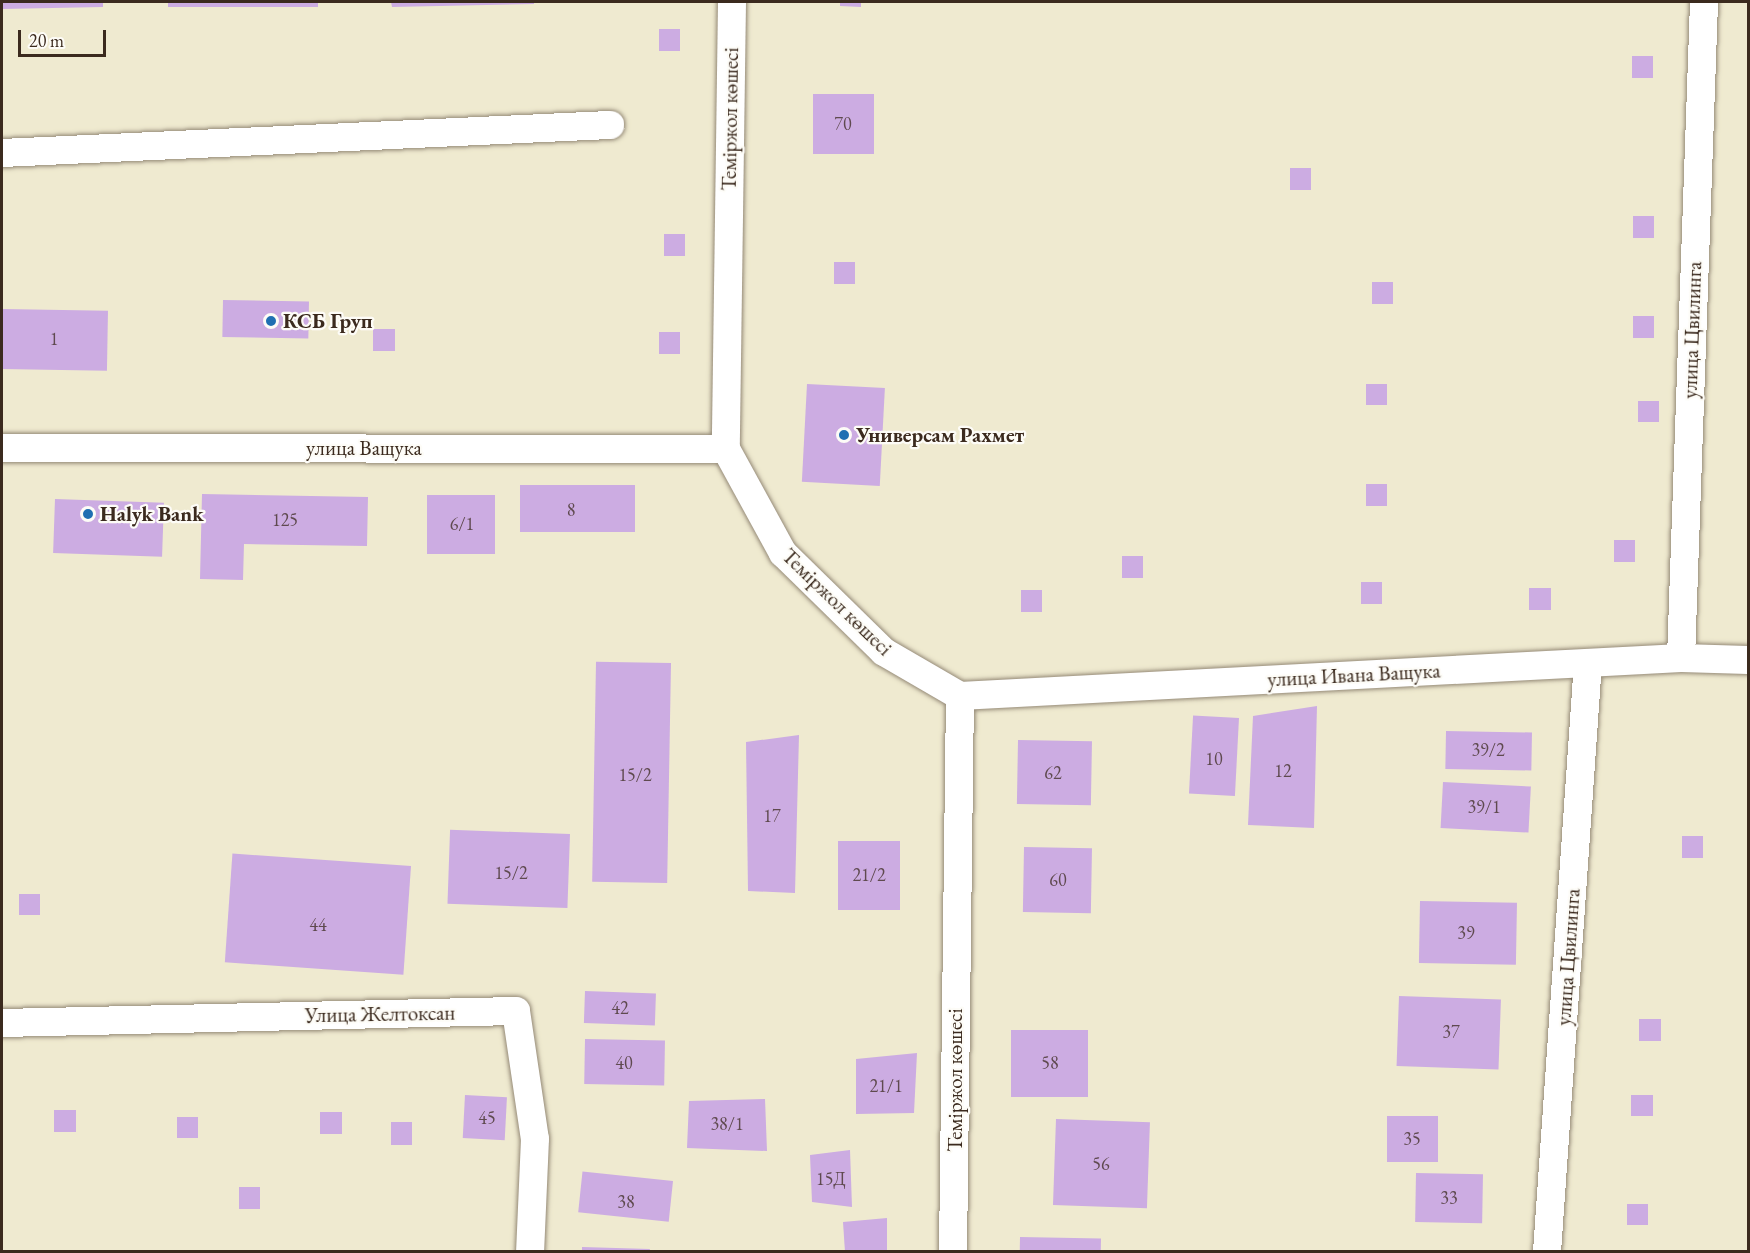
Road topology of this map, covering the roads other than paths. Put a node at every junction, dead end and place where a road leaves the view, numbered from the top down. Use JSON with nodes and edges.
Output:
{"nodes":[{"id":1,"x":732,"y":2,"type":"edge"},
{"id":2,"x":1704,"y":2,"type":"edge"},
{"id":3,"x":610,"y":125,"type":"dead end"},
{"id":4,"x":2,"y":153,"type":"edge"},
{"id":5,"x":2,"y":448,"type":"edge"},
{"id":6,"x":726,"y":449,"type":"junction"},
{"id":7,"x":1681,"y":658,"type":"junction"},
{"id":8,"x":1749,"y":660,"type":"edge"},
{"id":9,"x":1588,"y":663,"type":"junction"},
{"id":10,"x":960,"y":696,"type":"junction"},
{"id":11,"x":2,"y":1023,"type":"edge"},
{"id":12,"x":530,"y":1251,"type":"edge"},
{"id":13,"x":953,"y":1251,"type":"edge"},
{"id":14,"x":1547,"y":1251,"type":"edge"}],
"edges":[{"from":1,"to":6,"type":"street","name":"Теміржол көшесі"},
{"from":2,"to":7,"type":"street","name":"улица Цвилинга"},
{"from":3,"to":4,"type":"street"},
{"from":5,"to":6,"type":"street","name":"улица Ващука"},
{"from":6,"to":10,"type":"street","name":"Теміржол көшесі"},
{"from":7,"to":8,"type":"street","name":"улица Ивана Ващука"},
{"from":7,"to":9,"type":"street","name":"улица Ивана Ващука"},
{"from":9,"to":10,"type":"street","name":"улица Ивана Ващука"},
{"from":9,"to":14,"type":"street","name":"улица Цвилинга"},
{"from":10,"to":13,"type":"street","name":"Теміржол көшесі"},
{"from":11,"to":12,"type":"street","name":"Улица Желтоксан"}]}
